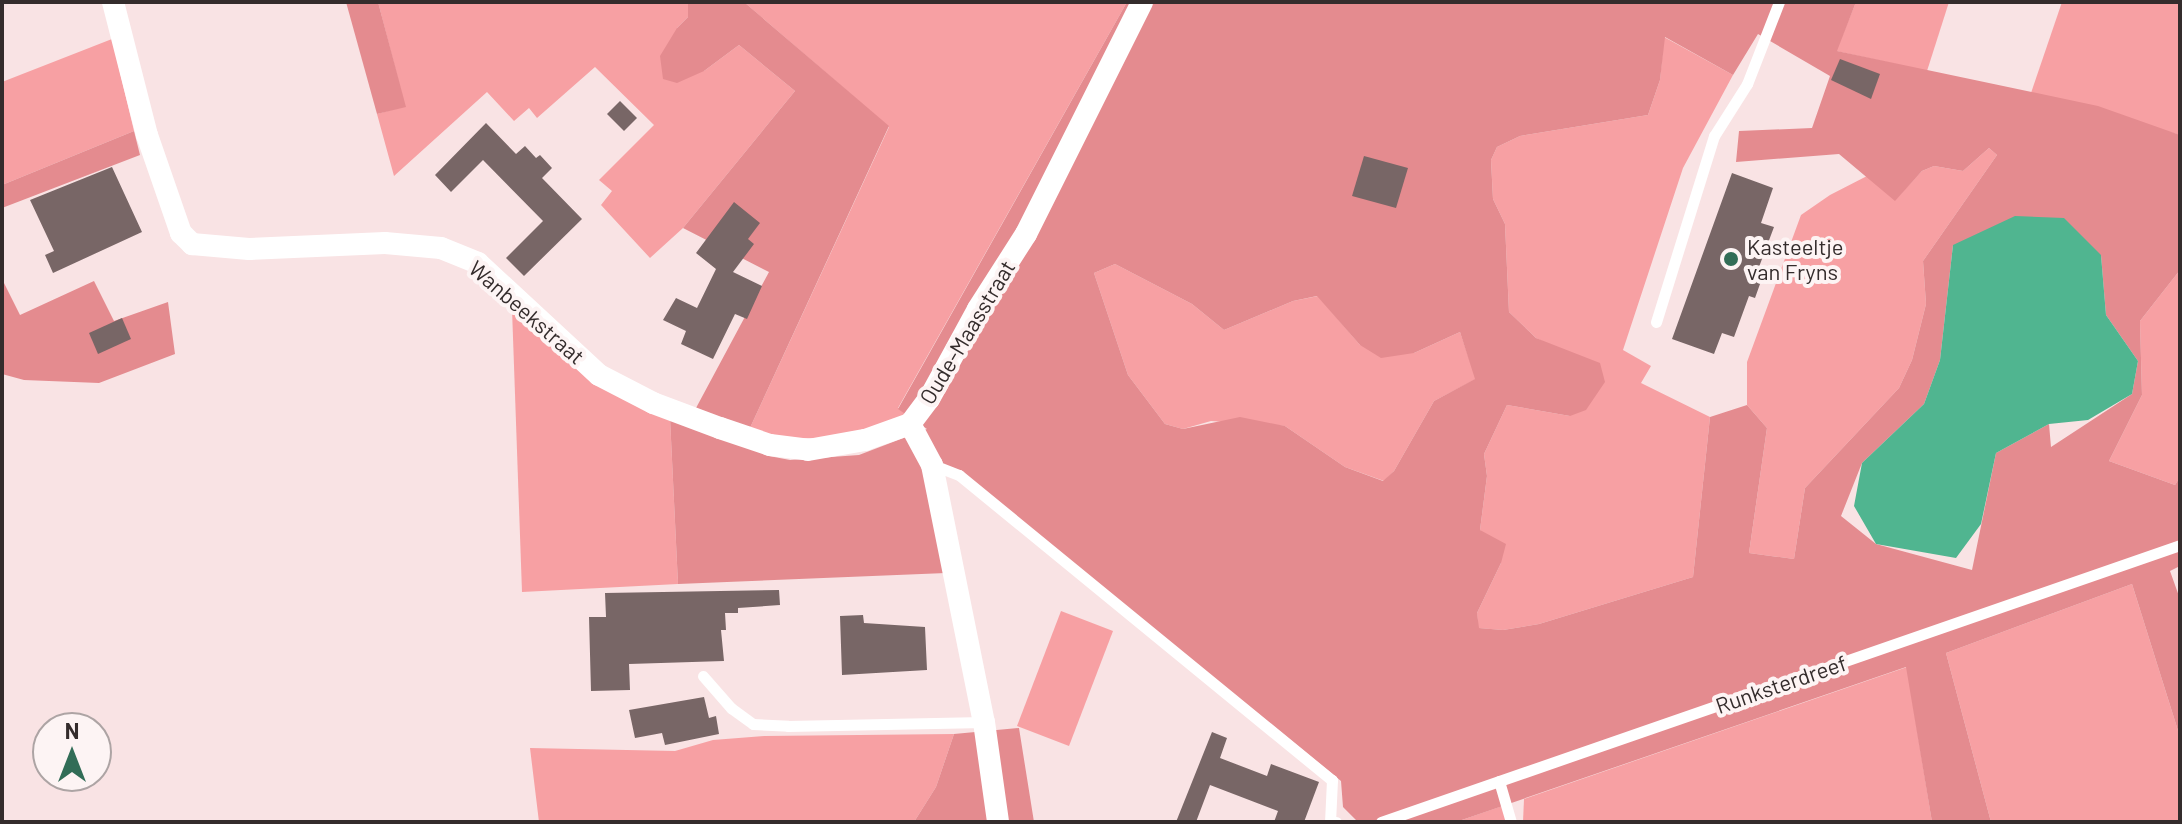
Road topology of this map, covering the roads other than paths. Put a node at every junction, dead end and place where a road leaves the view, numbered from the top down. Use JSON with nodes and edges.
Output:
{"nodes":[{"id":1,"x":113,"y":2,"type":"edge"},
{"id":2,"x":1142,"y":2,"type":"edge"},
{"id":3,"x":1779,"y":2,"type":"edge"},
{"id":4,"x":1656,"y":322,"type":"dead end"},
{"id":5,"x":910,"y":424,"type":"junction"},
{"id":6,"x":932,"y":465,"type":"junction"},
{"id":7,"x":2180,"y":545,"type":"edge"},
{"id":8,"x":703,"y":676,"type":"dead end"},
{"id":9,"x":984,"y":722,"type":"junction"},
{"id":10,"x":1499,"y":781,"type":"junction"},
{"id":11,"x":998,"y":822,"type":"edge"},
{"id":12,"x":1336,"y":822,"type":"edge"},
{"id":13,"x":1381,"y":822,"type":"edge"},
{"id":14,"x":1511,"y":822,"type":"edge"}],
"edges":[{"from":1,"to":5,"type":"street","name":"Wanbeekstraat"},
{"from":2,"to":5,"type":"street","name":"Oude-Maasstraat"},
{"from":3,"to":4,"type":"lane"},
{"from":5,"to":6,"type":"street","name":"Oude-Maasstraat"},
{"from":6,"to":9,"type":"street","name":"Oude-Maasstraat"},
{"from":6,"to":12,"type":"lane"},
{"from":7,"to":10,"type":"lane","name":"Runksterdreef"},
{"from":8,"to":9,"type":"lane"},
{"from":9,"to":11,"type":"street","name":"Oude-Maasstraat"},
{"from":10,"to":13,"type":"lane","name":"Runksterdreef"},
{"from":10,"to":14,"type":"lane"}]}
